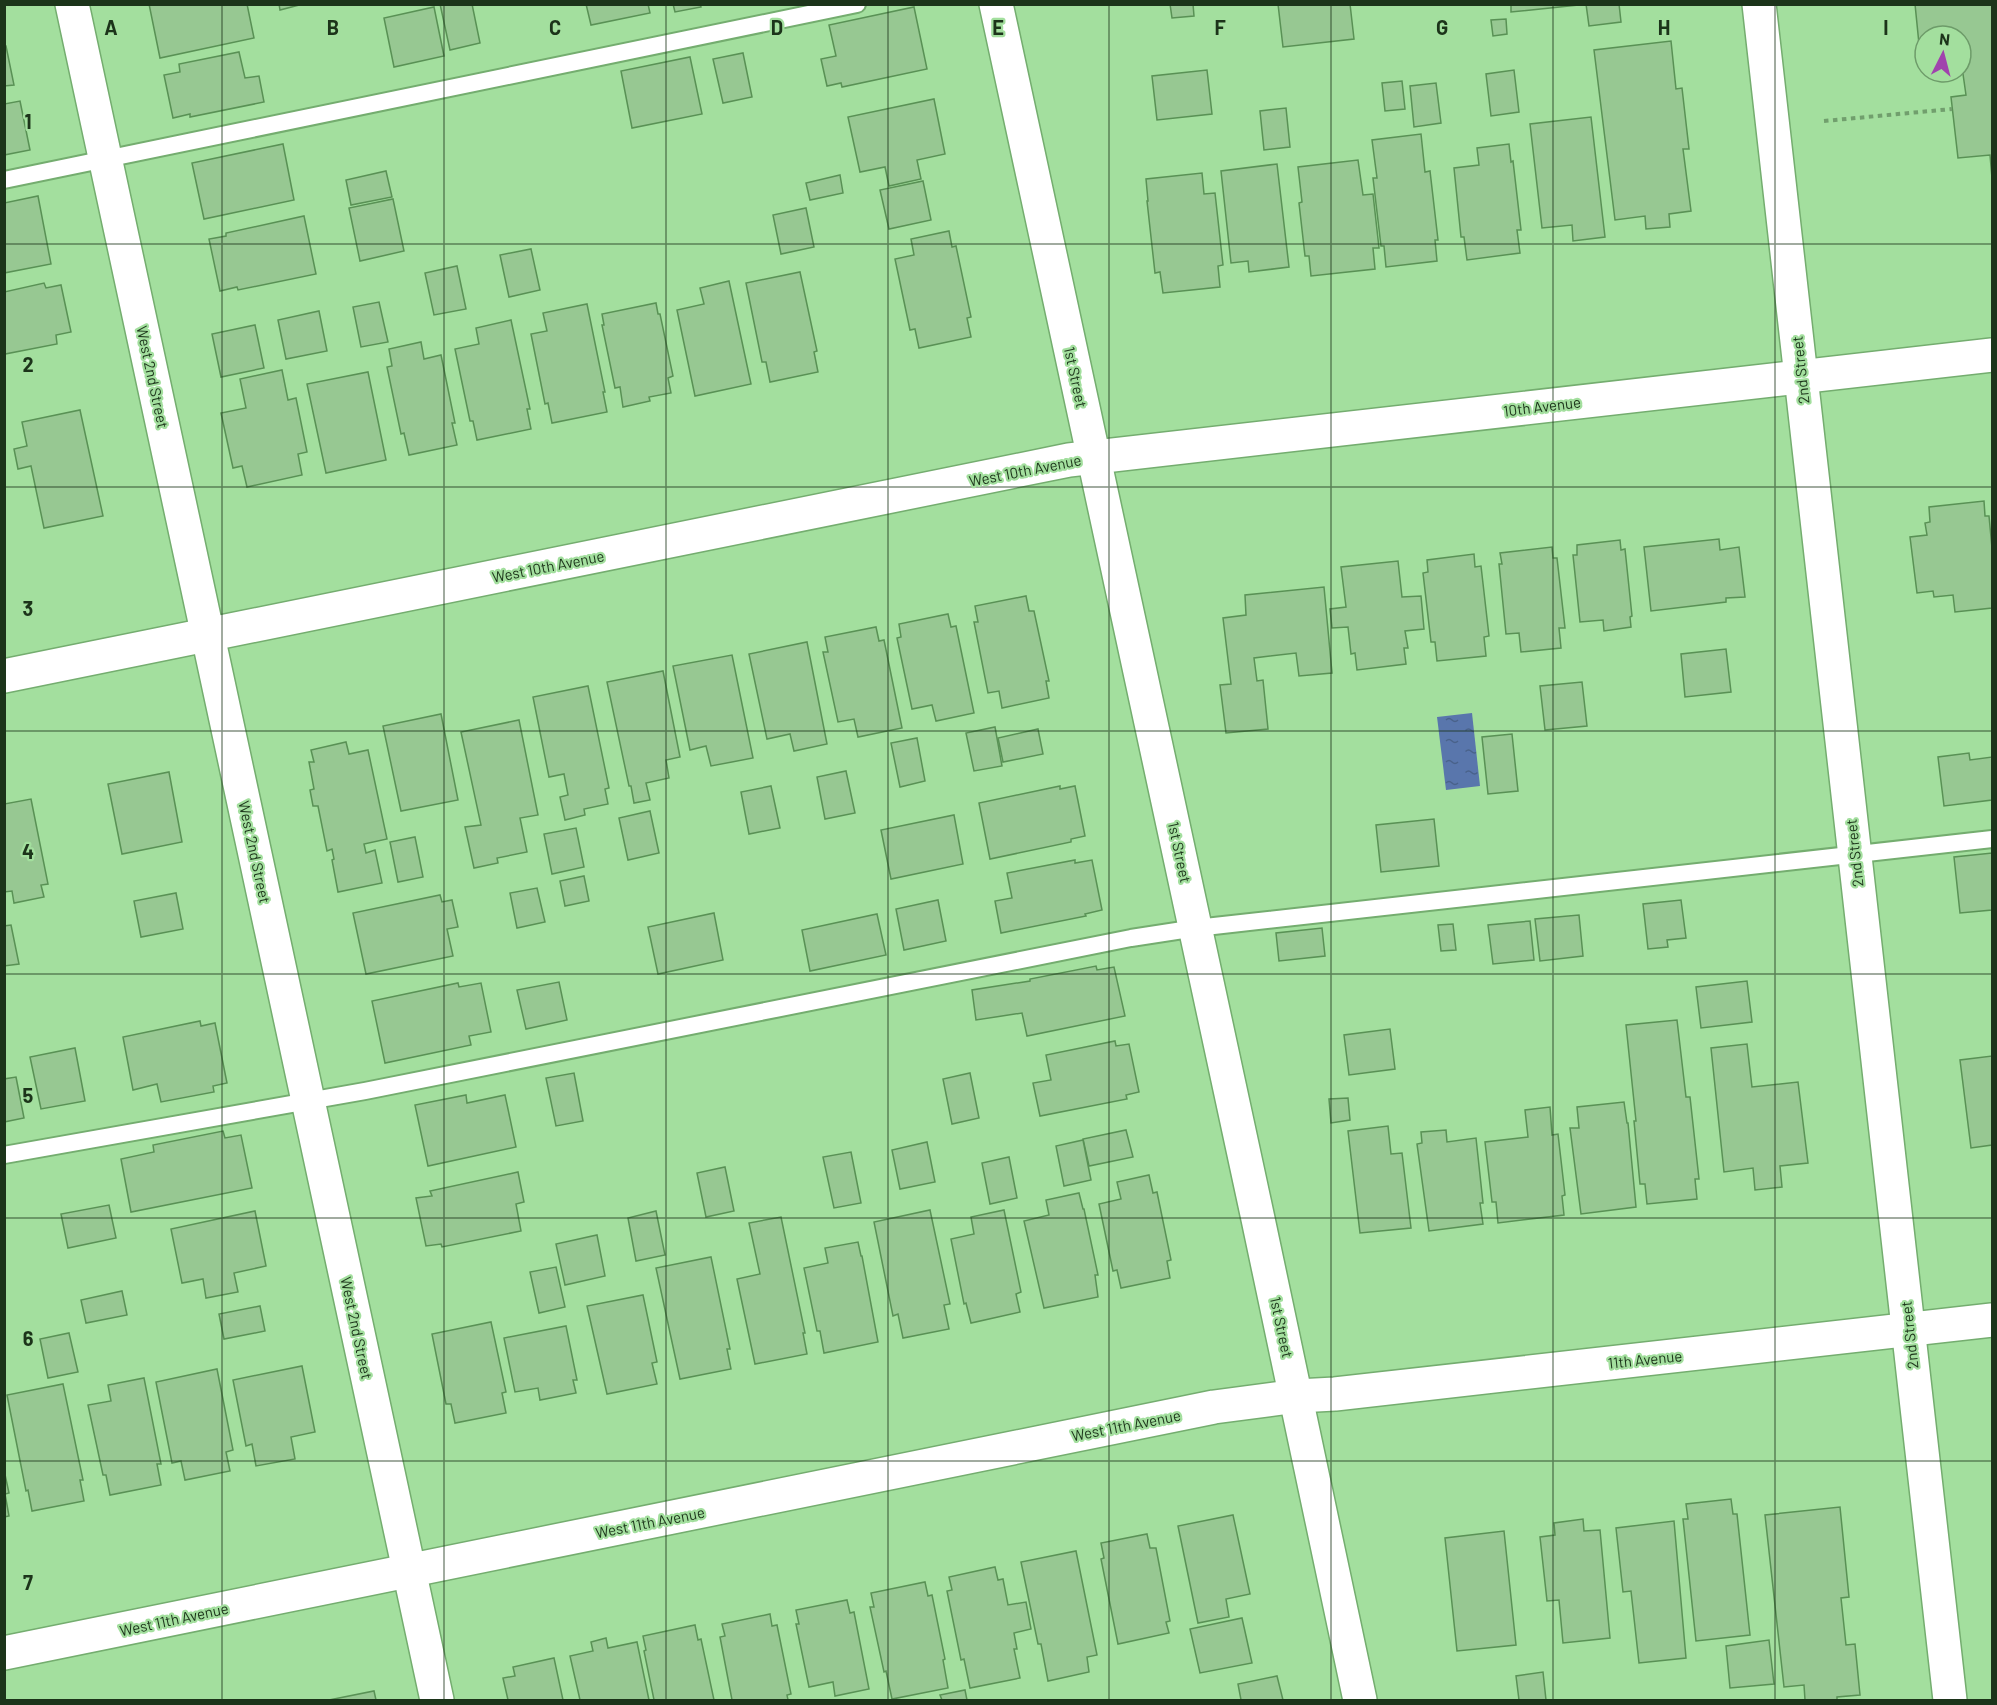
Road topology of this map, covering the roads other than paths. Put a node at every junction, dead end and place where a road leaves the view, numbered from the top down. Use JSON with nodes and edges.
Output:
{"nodes":[{"id":1,"x":72,"y":4,"type":"edge"},
{"id":2,"x":857,"y":4,"type":"edge"},
{"id":3,"x":996,"y":4,"type":"edge"},
{"id":4,"x":1758,"y":4,"type":"edge"},
{"id":5,"x":106,"y":159,"type":"junction"},
{"id":6,"x":4,"y":180,"type":"edge"},
{"id":7,"x":1992,"y":355,"type":"edge"},
{"id":8,"x":1801,"y":376,"type":"junction"},
{"id":9,"x":1092,"y":458,"type":"junction"},
{"id":10,"x":208,"y":634,"type":"junction"},
{"id":11,"x":4,"y":676,"type":"edge"},
{"id":12,"x":1992,"y":839,"type":"edge"},
{"id":13,"x":1854,"y":854,"type":"junction"},
{"id":14,"x":1196,"y":928,"type":"junction"},
{"id":15,"x":309,"y":1101,"type":"junction"},
{"id":16,"x":4,"y":1155,"type":"edge"},
{"id":17,"x":1992,"y":1320,"type":"edge"},
{"id":18,"x":1908,"y":1330,"type":"junction"},
{"id":19,"x":1297,"y":1396,"type":"junction"},
{"id":20,"x":408,"y":1571,"type":"junction"},
{"id":21,"x":4,"y":1653,"type":"edge"},
{"id":22,"x":437,"y":1701,"type":"edge"},
{"id":23,"x":1360,"y":1701,"type":"edge"},
{"id":24,"x":1950,"y":1701,"type":"edge"}],
"edges":[{"from":1,"to":5,"type":"street","name":"West 2nd Street"},
{"from":2,"to":5,"type":"lane"},
{"from":3,"to":9,"type":"street","name":"1st Street"},
{"from":4,"to":8,"type":"street","name":"2nd Street"},
{"from":5,"to":6,"type":"lane"},
{"from":5,"to":10,"type":"street","name":"West 2nd Street"},
{"from":7,"to":8,"type":"street","name":"10th Avenue"},
{"from":8,"to":9,"type":"street","name":"10th Avenue"},
{"from":8,"to":13,"type":"street","name":"2nd Street"},
{"from":9,"to":10,"type":"street","name":"West 10th Avenue"},
{"from":9,"to":14,"type":"street","name":"1st Street"},
{"from":10,"to":11,"type":"street","name":"West 10th Avenue"},
{"from":10,"to":15,"type":"street","name":"West 2nd Street"},
{"from":12,"to":13,"type":"lane"},
{"from":13,"to":14,"type":"lane"},
{"from":13,"to":18,"type":"street","name":"2nd Street"},
{"from":14,"to":15,"type":"lane"},
{"from":14,"to":19,"type":"street","name":"1st Street"},
{"from":15,"to":16,"type":"lane"},
{"from":15,"to":20,"type":"street","name":"West 2nd Street"},
{"from":17,"to":18,"type":"street","name":"11th Avenue"},
{"from":18,"to":19,"type":"street","name":"11th Avenue"},
{"from":18,"to":24,"type":"street","name":"2nd Street"},
{"from":19,"to":20,"type":"street","name":"West 11th Avenue"},
{"from":19,"to":23,"type":"street","name":"1st Street"},
{"from":20,"to":21,"type":"street","name":"West 11th Avenue"},
{"from":20,"to":22,"type":"street","name":"West 2nd Street"}]}
